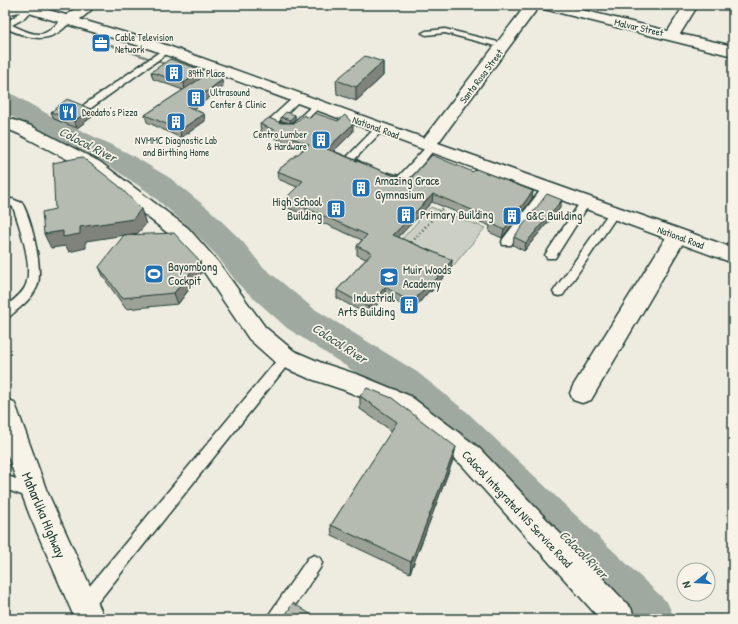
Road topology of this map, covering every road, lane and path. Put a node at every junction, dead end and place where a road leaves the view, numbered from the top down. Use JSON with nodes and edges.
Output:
{"nodes":[{"id":1,"x":88,"y":5,"type":"edge"},
{"id":2,"x":533,"y":5,"type":"edge"},
{"id":3,"x":545,"y":5,"type":"edge"},
{"id":4,"x":691,"y":5,"type":"edge"},
{"id":5,"x":23,"y":7,"type":"edge"},
{"id":6,"x":5,"y":11,"type":"edge"},
{"id":7,"x":68,"y":20,"type":"junction"},
{"id":8,"x":5,"y":26,"type":"edge"},
{"id":9,"x":426,"y":33,"type":"dead end"},
{"id":10,"x":672,"y":35,"type":"junction"},
{"id":11,"x":503,"y":46,"type":"junction"},
{"id":12,"x":733,"y":51,"type":"edge"},
{"id":13,"x":163,"y":54,"type":"junction"},
{"id":14,"x":298,"y":98,"type":"junction"},
{"id":15,"x":88,"y":106,"type":"edge"},
{"id":16,"x":318,"y":106,"type":"junction"},
{"id":17,"x":5,"y":122,"type":"edge"},
{"id":18,"x":380,"y":128,"type":"junction"},
{"id":19,"x":429,"y":146,"type":"junction"},
{"id":20,"x":547,"y":189,"type":"junction"},
{"id":21,"x":451,"y":199,"type":"edge"},
{"id":22,"x":585,"y":202,"type":"junction"},
{"id":23,"x":5,"y":204,"type":"edge"},
{"id":24,"x":614,"y":213,"type":"junction"},
{"id":25,"x":677,"y":236,"type":"junction"},
{"id":26,"x":506,"y":242,"type":"dead end"},
{"id":27,"x":408,"y":246,"type":"edge"},
{"id":28,"x":551,"y":255,"type":"dead end"},
{"id":29,"x":733,"y":256,"type":"edge"},
{"id":30,"x":559,"y":292,"type":"dead end"},
{"id":31,"x":5,"y":314,"type":"edge"},
{"id":32,"x":286,"y":358,"type":"junction"},
{"id":33,"x":582,"y":393,"type":"dead end"},
{"id":34,"x":5,"y":409,"type":"edge"},
{"id":35,"x":5,"y":482,"type":"edge"},
{"id":36,"x":33,"y":492,"type":"junction"},
{"id":37,"x":314,"y":563,"type":"dead end"},
{"id":38,"x":87,"y":613,"type":"edge"},
{"id":39,"x":276,"y":619,"type":"edge"},
{"id":40,"x":620,"y":619,"type":"edge"}],
"edges":[{"from":1,"to":7,"type":"main road"},
{"from":2,"to":11,"type":"main road","name":"Santa Rosa Street"},
{"from":3,"to":10,"type":"main road","name":"Malvar Street"},
{"from":4,"to":10,"type":"main road"},
{"from":5,"to":6,"type":"main road"},
{"from":5,"to":7,"type":"main road","name":"National Road"},
{"from":5,"to":8,"type":"lane"},
{"from":7,"to":8,"type":"lane"},
{"from":7,"to":13,"type":"main road","name":"National Road"},
{"from":9,"to":11,"type":"lane"},
{"from":10,"to":12,"type":"main road","name":"Malvar Street"},
{"from":11,"to":19,"type":"main road","name":"Santa Rosa Street"},
{"from":13,"to":14,"type":"main road","name":"National Road"},
{"from":13,"to":15,"type":"lane"},
{"from":14,"to":16,"type":"main road","name":"National Road"},
{"from":14,"to":16,"type":"lane"},
{"from":16,"to":18,"type":"main road","name":"National Road"},
{"from":17,"to":32,"type":"main road","name":"Colocol Integrated NIS Service Road"},
{"from":18,"to":19,"type":"main road","name":"National Road"},
{"from":18,"to":19,"type":"lane"},
{"from":19,"to":20,"type":"main road","name":"National Road"},
{"from":20,"to":22,"type":"main road","name":"National Road"},
{"from":20,"to":26,"type":"lane"},
{"from":21,"to":27,"type":"path"},
{"from":22,"to":24,"type":"main road","name":"National Road"},
{"from":22,"to":28,"type":"lane"},
{"from":23,"to":31,"type":"lane"},
{"from":24,"to":25,"type":"main road","name":"National Road"},
{"from":24,"to":30,"type":"lane"},
{"from":25,"to":29,"type":"main road","name":"National Road"},
{"from":25,"to":33,"type":"main road"},
{"from":32,"to":38,"type":"lane"},
{"from":32,"to":40,"type":"main road","name":"Colocol Integrated NIS Service Road"},
{"from":34,"to":36,"type":"main road","name":"Maharlika Highway"},
{"from":35,"to":36,"type":"lane"},
{"from":36,"to":38,"type":"main road","name":"Maharlika Highway"},
{"from":37,"to":39,"type":"lane"}]}
